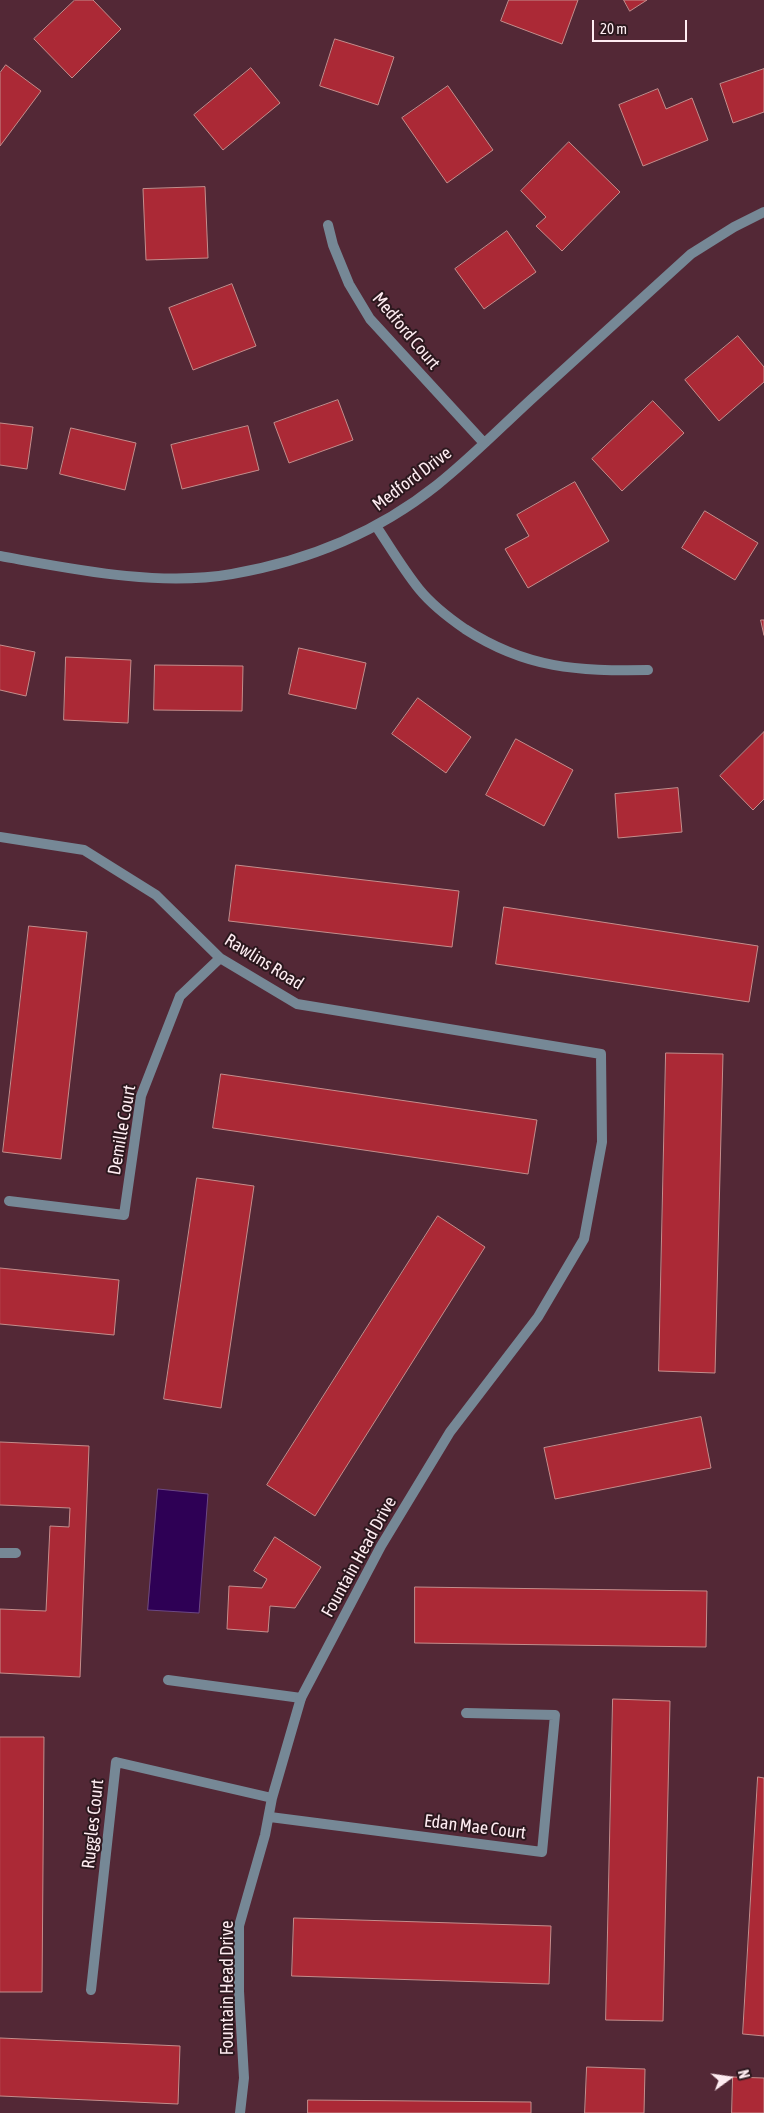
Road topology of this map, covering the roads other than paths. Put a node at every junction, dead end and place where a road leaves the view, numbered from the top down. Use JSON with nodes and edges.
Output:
{"nodes":[{"id":1,"x":764,"y":212,"type":"edge"},
{"id":2,"x":328,"y":224,"type":"dead end"},
{"id":3,"x":484,"y":443,"type":"junction"},
{"id":4,"x":376,"y":526,"type":"junction"},
{"id":5,"x":0,"y":556,"type":"edge"},
{"id":6,"x":648,"y":670,"type":"dead end"},
{"id":7,"x":0,"y":837,"type":"edge"},
{"id":8,"x":220,"y":958,"type":"junction"},
{"id":9,"x":601,"y":1054,"type":"joint"},
{"id":10,"x":9,"y":1201,"type":"dead end"},
{"id":11,"x":0,"y":1553,"type":"edge"},
{"id":12,"x":16,"y":1553,"type":"dead end"},
{"id":13,"x":168,"y":1680,"type":"dead end"},
{"id":14,"x":302,"y":1698,"type":"junction"},
{"id":15,"x":466,"y":1713,"type":"dead end"},
{"id":16,"x":272,"y":1798,"type":"junction"},
{"id":17,"x":270,"y":1817,"type":"junction"},
{"id":18,"x":91,"y":1990,"type":"dead end"},
{"id":19,"x":240,"y":2113,"type":"edge"}],
"edges":[{"from":1,"to":3,"type":"street","name":"Medford Drive"},
{"from":2,"to":3,"type":"street","name":"Medford Court"},
{"from":3,"to":4,"type":"street","name":"Medford Drive"},
{"from":4,"to":5,"type":"street","name":"Medford Drive"},
{"from":4,"to":6,"type":"street"},
{"from":7,"to":8,"type":"street","name":"Rawlins Road"},
{"from":8,"to":9,"type":"street","name":"Rawlins Road"},
{"from":8,"to":10,"type":"street","name":"Demille Court"},
{"from":9,"to":14,"type":"street","name":"Fountain Head Drive"},
{"from":11,"to":12,"type":"street"},
{"from":13,"to":14,"type":"street"},
{"from":14,"to":16,"type":"street","name":"Fountain Head Drive"},
{"from":15,"to":17,"type":"street","name":"Edan Mae Court"},
{"from":16,"to":17,"type":"street","name":"Fountain Head Drive"},
{"from":16,"to":18,"type":"street","name":"Ruggles Court"},
{"from":17,"to":19,"type":"street","name":"Fountain Head Drive"}]}
